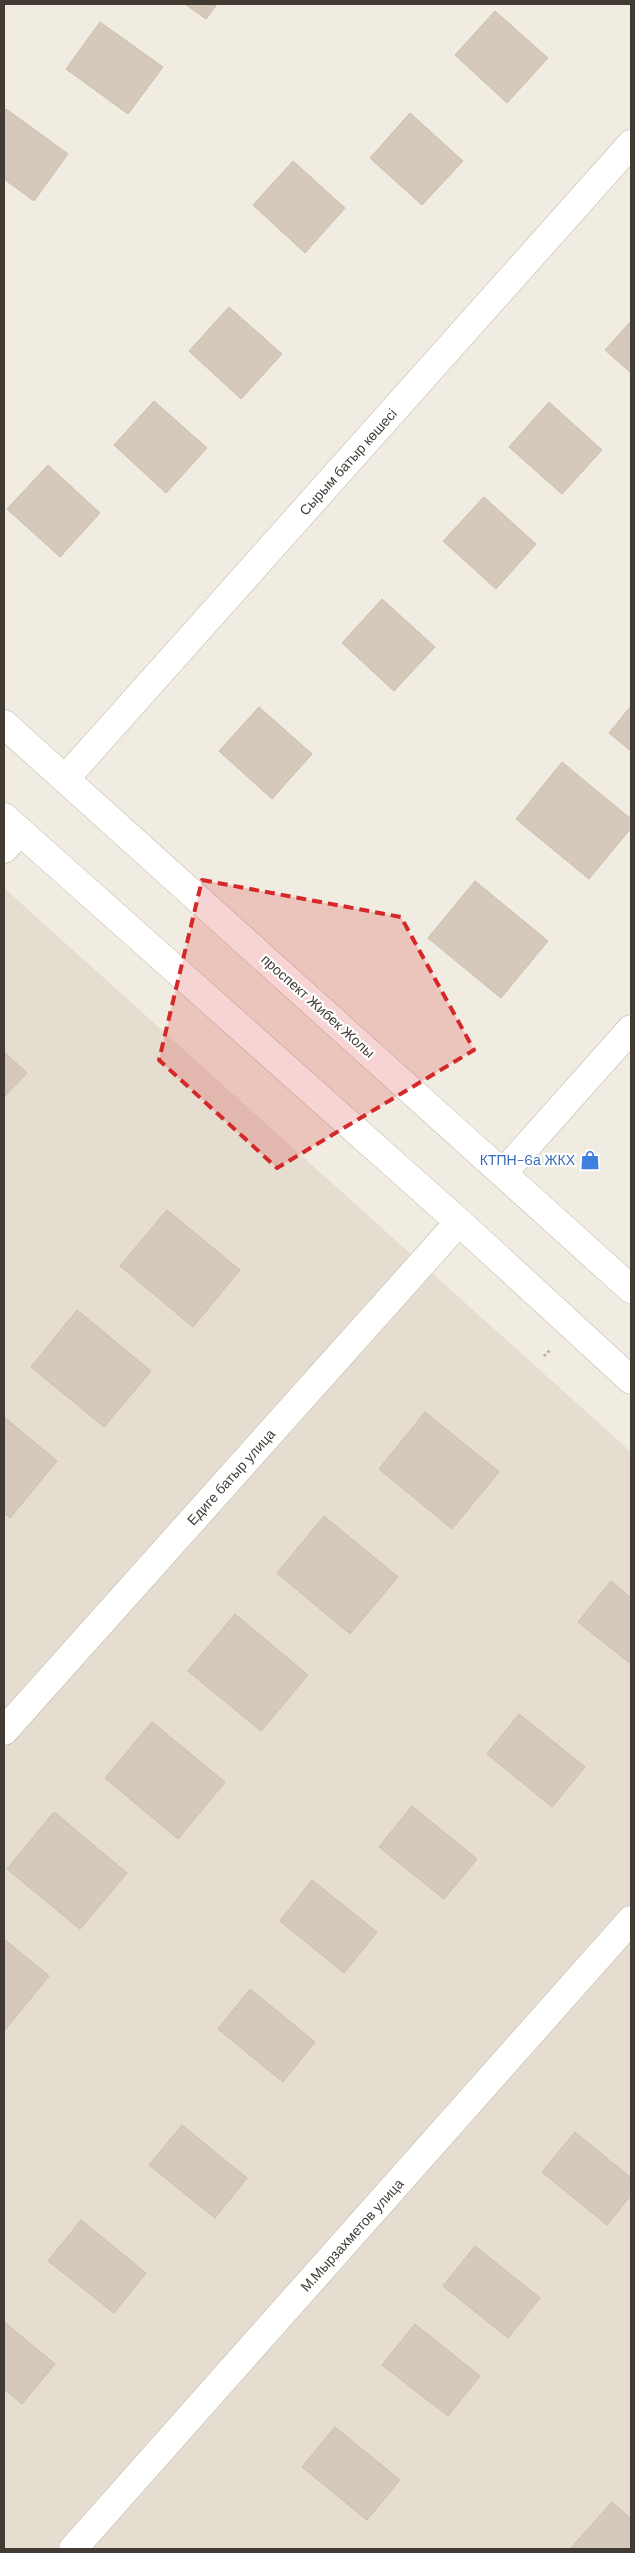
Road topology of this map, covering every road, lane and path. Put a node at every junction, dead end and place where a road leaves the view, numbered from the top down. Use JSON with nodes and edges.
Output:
{"nodes":[{"id":1,"x":631,"y":144,"type":"edge"},
{"id":2,"x":4,"y":724,"type":"edge"},
{"id":3,"x":66,"y":780,"type":"junction"},
{"id":4,"x":9,"y":833,"type":"edge"},
{"id":5,"x":631,"y":1029,"type":"edge"},
{"id":6,"x":503,"y":1173,"type":"junction"},
{"id":7,"x":459,"y":1222,"type":"junction"},
{"id":8,"x":631,"y":1289,"type":"edge"},
{"id":9,"x":631,"y":1380,"type":"edge"},
{"id":10,"x":4,"y":1731,"type":"edge"},
{"id":11,"x":631,"y":1920,"type":"edge"},
{"id":12,"x":73,"y":2549,"type":"edge"}],
"edges":[{"from":1,"to":3,"type":"street","name":"Сырым батыр көшесі"},
{"from":2,"to":3,"type":"street","name":"проспект Жибек Жолы"},
{"from":3,"to":6,"type":"street","name":"проспект Жибек Жолы"},
{"from":4,"to":7,"type":"street"},
{"from":5,"to":6,"type":"street"},
{"from":6,"to":8,"type":"street","name":"проспект Жибек Жолы"},
{"from":7,"to":9,"type":"street"},
{"from":7,"to":10,"type":"street","name":"Едиге батыр улица"},
{"from":11,"to":12,"type":"street","name":"М.Мырзахметов улица"}]}
